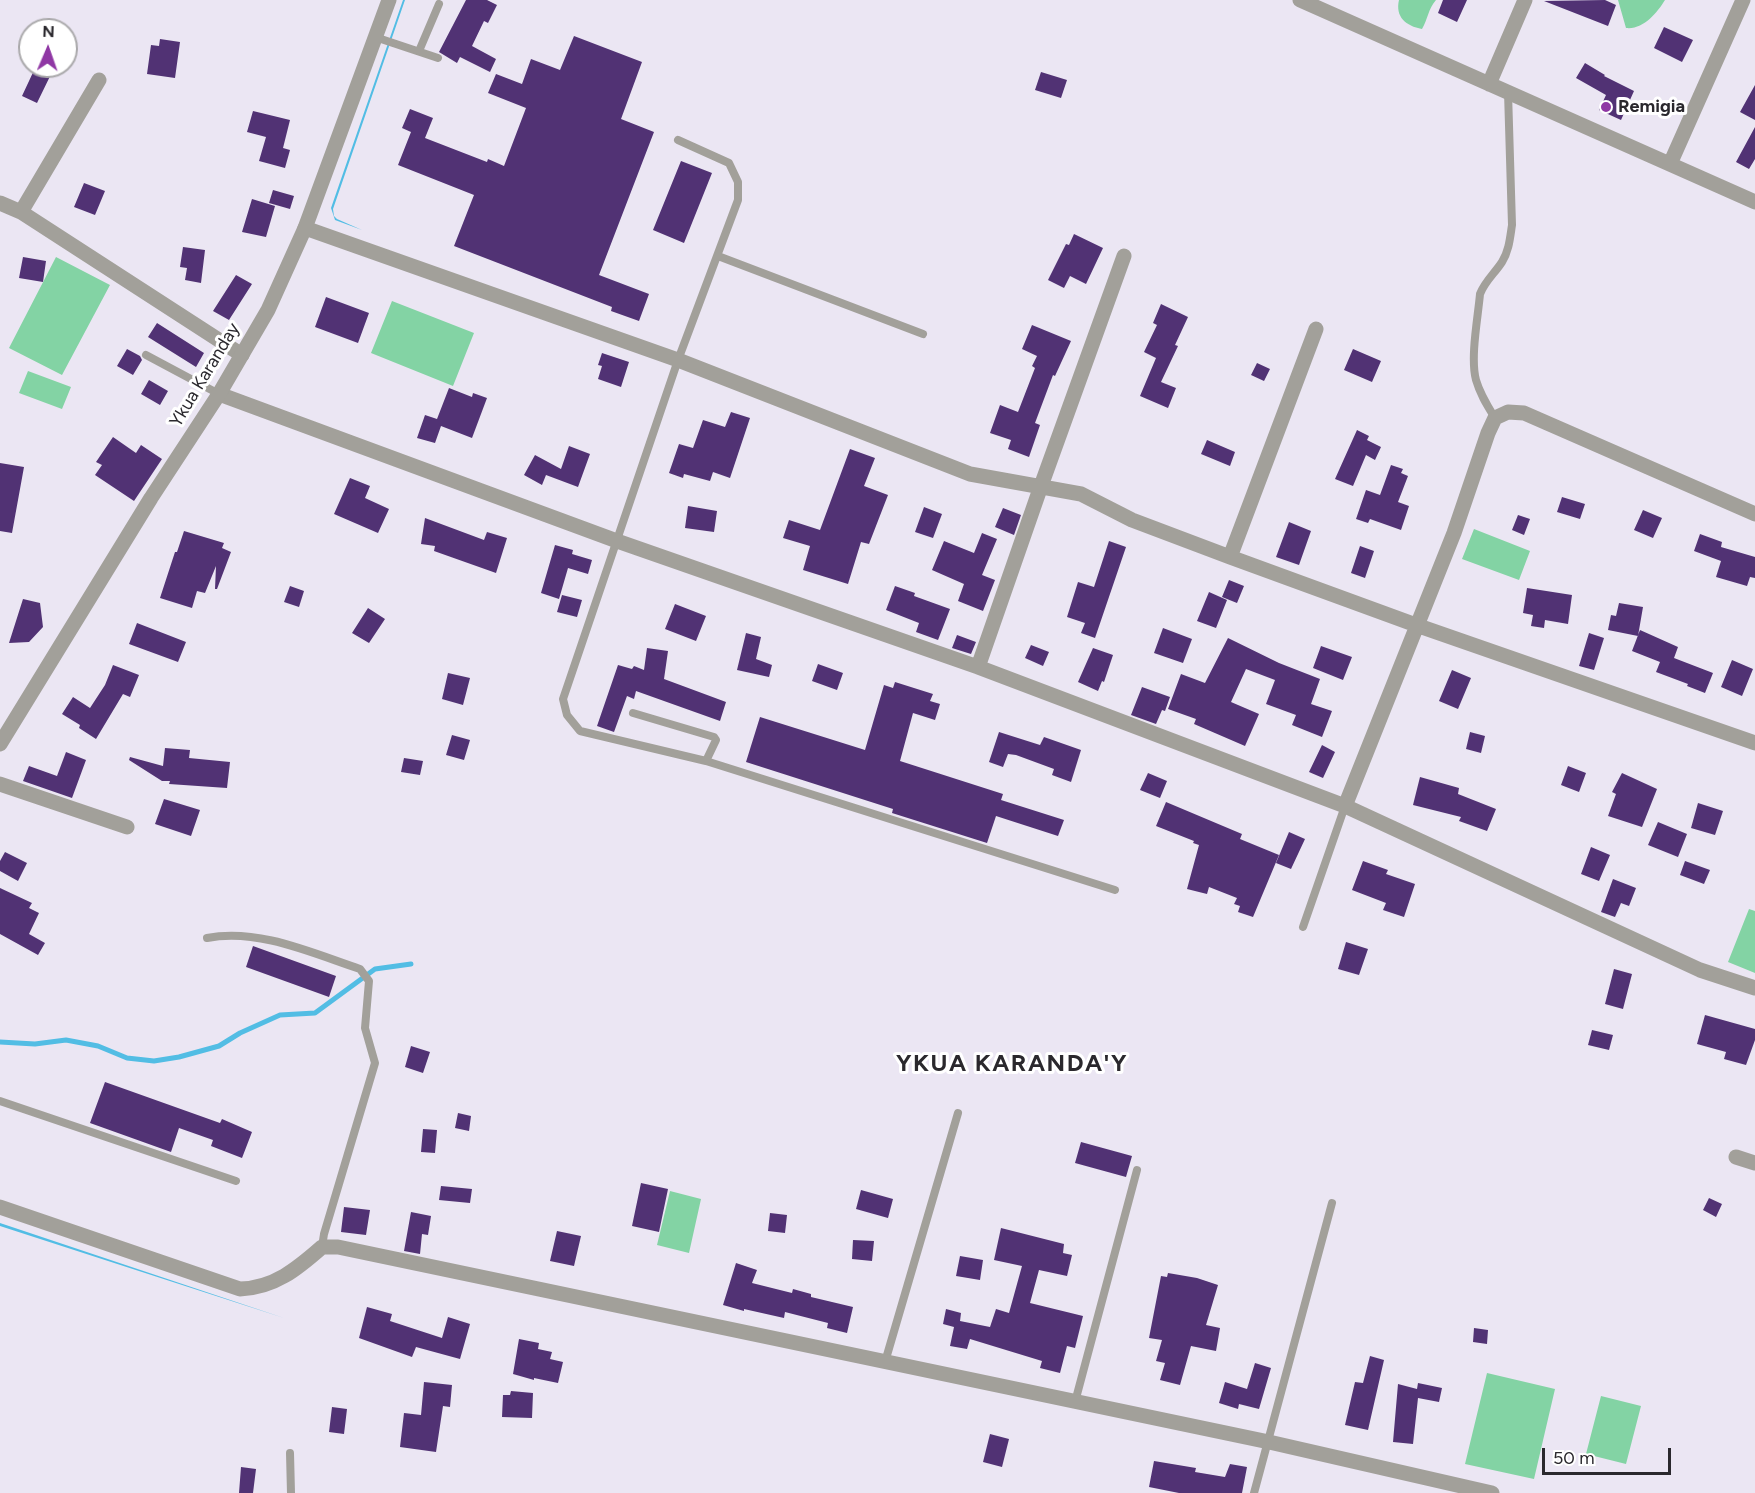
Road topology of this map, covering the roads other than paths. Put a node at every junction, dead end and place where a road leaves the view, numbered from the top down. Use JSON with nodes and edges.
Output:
{"nodes":[{"id":1,"x":389,"y":0,"type":"edge"},
{"id":2,"x":1525,"y":0,"type":"edge"},
{"id":3,"x":1743,"y":0,"type":"edge"},
{"id":4,"x":1304,"y":1,"type":"edge"},
{"id":5,"x":439,"y":3,"type":"dead end"},
{"id":6,"x":375,"y":37,"type":"junction"},
{"id":7,"x":419,"y":51,"type":"junction"},
{"id":8,"x":438,"y":58,"type":"dead end"},
{"id":9,"x":99,"y":80,"type":"dead end"},
{"id":10,"x":1489,"y":84,"type":"junction"},
{"id":11,"x":1508,"y":92,"type":"junction"},
{"id":12,"x":678,"y":140,"type":"dead end"},
{"id":13,"x":1670,"y":164,"type":"junction"},
{"id":14,"x":1755,"y":202,"type":"edge"},
{"id":15,"x":0,"y":204,"type":"edge"},
{"id":16,"x":21,"y":212,"type":"junction"},
{"id":17,"x":305,"y":228,"type":"junction"},
{"id":18,"x":718,"y":256,"type":"junction"},
{"id":19,"x":1124,"y":256,"type":"dead end"},
{"id":20,"x":1316,"y":329,"type":"dead end"},
{"id":21,"x":923,"y":334,"type":"dead end"},
{"id":22,"x":146,"y":355,"type":"dead end"},
{"id":23,"x":242,"y":355,"type":"junction"},
{"id":24,"x":678,"y":360,"type":"junction"},
{"id":25,"x":219,"y":394,"type":"junction"},
{"id":26,"x":1495,"y":418,"type":"junction"},
{"id":27,"x":1041,"y":486,"type":"junction"},
{"id":28,"x":1755,"y":514,"type":"edge"},
{"id":29,"x":618,"y":541,"type":"junction"},
{"id":30,"x":1230,"y":557,"type":"junction"},
{"id":31,"x":1416,"y":625,"type":"junction"},
{"id":32,"x":978,"y":667,"type":"junction"},
{"id":33,"x":633,"y":712,"type":"dead end"},
{"id":34,"x":1755,"y":743,"type":"edge"},
{"id":35,"x":0,"y":744,"type":"edge"},
{"id":36,"x":706,"y":761,"type":"junction"},
{"id":37,"x":0,"y":784,"type":"edge"},
{"id":38,"x":1345,"y":806,"type":"junction"},
{"id":39,"x":127,"y":826,"type":"dead end"},
{"id":40,"x":1115,"y":890,"type":"dead end"},
{"id":41,"x":1303,"y":927,"type":"dead end"},
{"id":42,"x":207,"y":938,"type":"dead end"},
{"id":43,"x":1755,"y":988,"type":"edge"},
{"id":44,"x":0,"y":1101,"type":"edge"},
{"id":45,"x":958,"y":1113,"type":"dead end"},
{"id":46,"x":1736,"y":1157,"type":"dead end"},
{"id":47,"x":1755,"y":1163,"type":"edge"},
{"id":48,"x":1137,"y":1170,"type":"dead end"},
{"id":49,"x":236,"y":1181,"type":"dead end"},
{"id":50,"x":1332,"y":1203,"type":"dead end"},
{"id":51,"x":0,"y":1207,"type":"edge"},
{"id":52,"x":322,"y":1247,"type":"junction"},
{"id":53,"x":885,"y":1362,"type":"junction"},
{"id":54,"x":1075,"y":1402,"type":"junction"},
{"id":55,"x":1269,"y":1442,"type":"junction"},
{"id":56,"x":290,"y":1452,"type":"dead end"},
{"id":57,"x":1427,"y":1486,"type":"edge"},
{"id":58,"x":291,"y":1493,"type":"edge"},
{"id":59,"x":1254,"y":1493,"type":"edge"},
{"id":60,"x":1492,"y":1493,"type":"edge"}],
"edges":[{"from":1,"to":6,"type":"street","name":"Ykua Karanday"},
{"from":2,"to":10,"type":"street"},
{"from":3,"to":13,"type":"street"},
{"from":4,"to":10,"type":"street"},
{"from":5,"to":7,"type":"lane"},
{"from":6,"to":7,"type":"lane"},
{"from":6,"to":17,"type":"street","name":"Ykua Karanday"},
{"from":7,"to":8,"type":"lane"},
{"from":9,"to":16,"type":"street"},
{"from":10,"to":11,"type":"street"},
{"from":11,"to":13,"type":"street"},
{"from":11,"to":26,"type":"lane"},
{"from":12,"to":18,"type":"lane"},
{"from":13,"to":14,"type":"street"},
{"from":15,"to":16,"type":"street"},
{"from":16,"to":23,"type":"street"},
{"from":17,"to":23,"type":"street","name":"Ykua Karanday"},
{"from":17,"to":24,"type":"street"},
{"from":18,"to":21,"type":"lane"},
{"from":18,"to":24,"type":"lane"},
{"from":19,"to":27,"type":"street"},
{"from":20,"to":30,"type":"street"},
{"from":22,"to":25,"type":"lane"},
{"from":23,"to":25,"type":"street","name":"Ykua Karanday"},
{"from":24,"to":27,"type":"street"},
{"from":24,"to":29,"type":"lane"},
{"from":25,"to":29,"type":"street"},
{"from":25,"to":35,"type":"street","name":"Ykua Karanday"},
{"from":26,"to":28,"type":"street"},
{"from":26,"to":31,"type":"street"},
{"from":27,"to":30,"type":"street"},
{"from":27,"to":32,"type":"street"},
{"from":29,"to":32,"type":"street"},
{"from":29,"to":36,"type":"lane"},
{"from":30,"to":31,"type":"street"},
{"from":31,"to":34,"type":"street"},
{"from":31,"to":38,"type":"street"},
{"from":32,"to":38,"type":"street"},
{"from":33,"to":36,"type":"lane"},
{"from":36,"to":40,"type":"lane"},
{"from":37,"to":39,"type":"street"},
{"from":38,"to":41,"type":"lane"},
{"from":38,"to":43,"type":"street"},
{"from":42,"to":52,"type":"lane"},
{"from":44,"to":49,"type":"lane"},
{"from":45,"to":53,"type":"lane"},
{"from":46,"to":47,"type":"street"},
{"from":48,"to":54,"type":"lane"},
{"from":50,"to":55,"type":"lane"},
{"from":51,"to":52,"type":"street"},
{"from":52,"to":53,"type":"street"},
{"from":53,"to":54,"type":"street"},
{"from":54,"to":55,"type":"street"},
{"from":55,"to":57,"type":"street"},
{"from":55,"to":59,"type":"lane"},
{"from":56,"to":58,"type":"lane"},
{"from":57,"to":60,"type":"street"}]}
